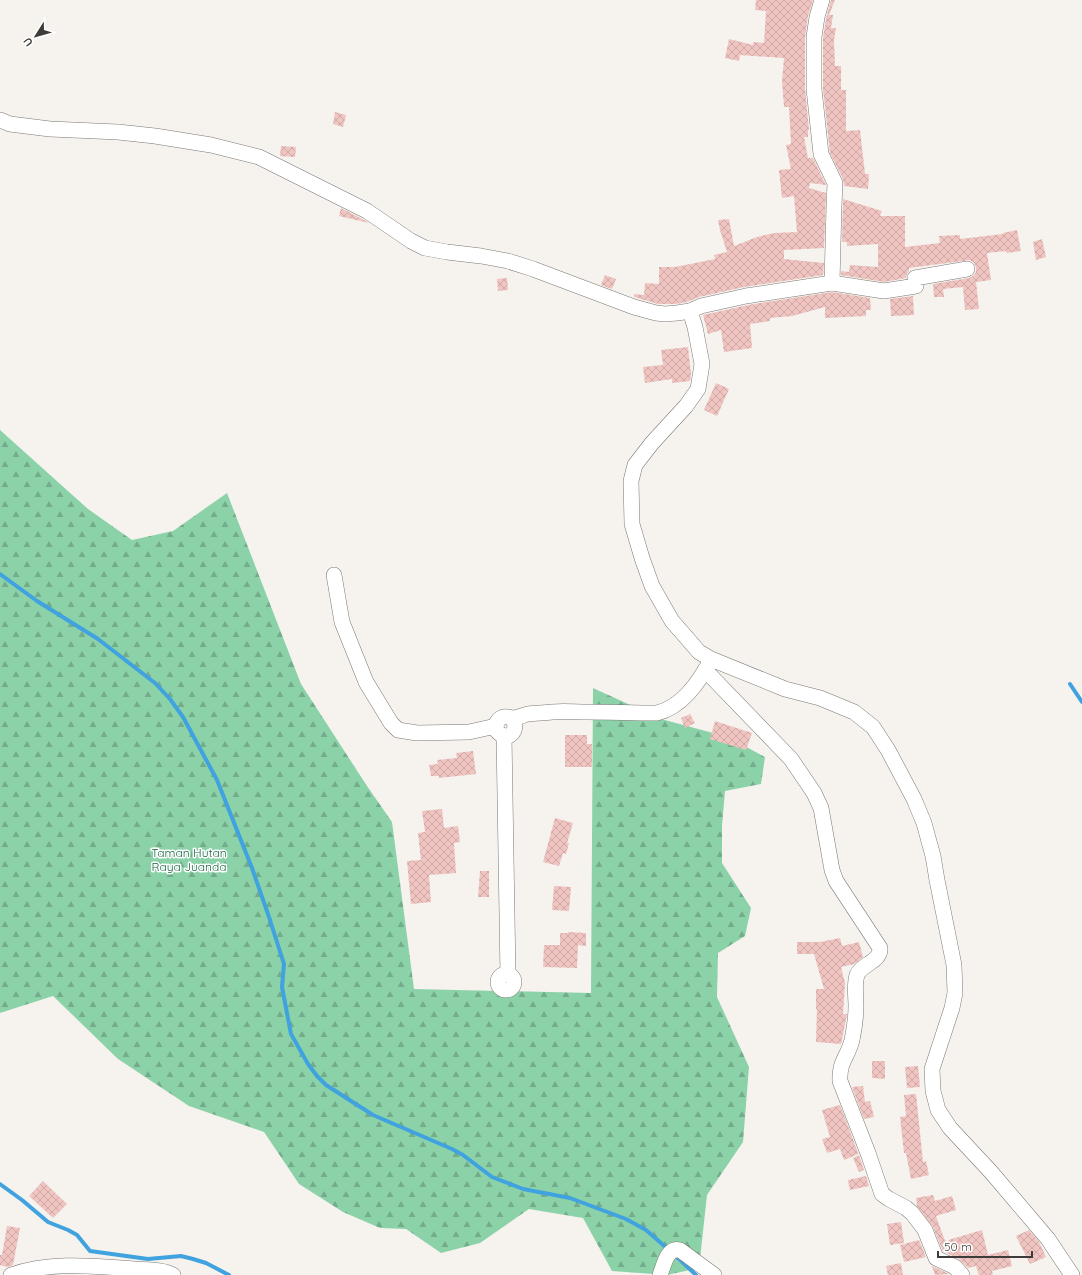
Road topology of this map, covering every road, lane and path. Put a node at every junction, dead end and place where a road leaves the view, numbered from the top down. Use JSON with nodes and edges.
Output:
{"nodes":[{"id":1,"x":822,"y":0,"type":"edge"},
{"id":2,"x":0,"y":120,"type":"edge"},
{"id":3,"x":967,"y":269,"type":"dead end"},
{"id":4,"x":832,"y":283,"type":"junction"},
{"id":5,"x":690,"y":311,"type":"junction"},
{"id":6,"x":334,"y":575,"type":"dead end"},
{"id":7,"x":708,"y":665,"type":"junction"},
{"id":8,"x":500,"y":731,"type":"junction"},
{"id":9,"x":508,"y":975,"type":"dead end"},
{"id":10,"x":11,"y":1275,"type":"edge"},
{"id":11,"x":173,"y":1275,"type":"edge"},
{"id":12,"x":660,"y":1275,"type":"edge"},
{"id":13,"x":714,"y":1275,"type":"edge"},
{"id":14,"x":962,"y":1275,"type":"edge"},
{"id":15,"x":1072,"y":1275,"type":"edge"}],
"edges":[{"from":1,"to":4,"type":"street"},
{"from":2,"to":5,"type":"street"},
{"from":3,"to":4,"type":"street"},
{"from":4,"to":5,"type":"street"},
{"from":5,"to":7,"type":"street"},
{"from":6,"to":8,"type":"street"},
{"from":7,"to":8,"type":"street"},
{"from":7,"to":14,"type":"street"},
{"from":7,"to":15,"type":"street"},
{"from":8,"to":9,"type":"street"},
{"from":10,"to":11,"type":"street"},
{"from":12,"to":13,"type":"street"}]}
